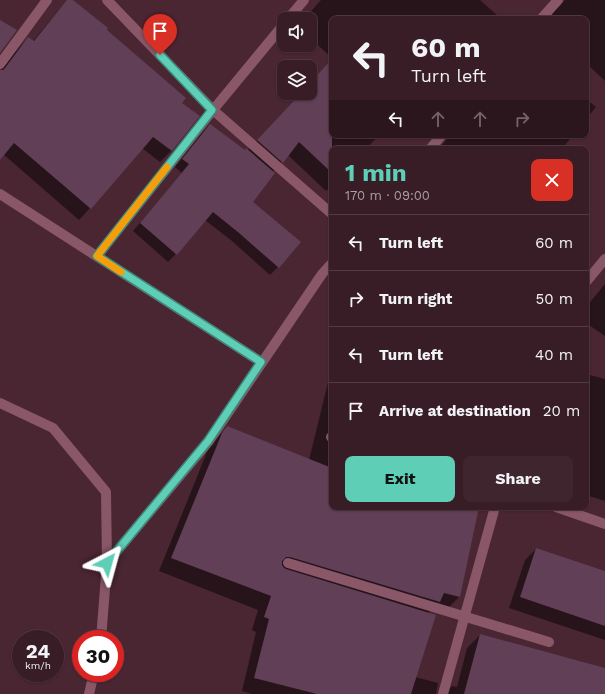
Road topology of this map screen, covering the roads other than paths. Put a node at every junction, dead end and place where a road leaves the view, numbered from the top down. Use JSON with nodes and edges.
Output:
{"nodes":[{"id":1,"x":47,"y":0,"type":"edge"},
{"id":2,"x":107,"y":0,"type":"edge"},
{"id":3,"x":304,"y":0,"type":"edge"},
{"id":4,"x":558,"y":0,"type":"edge"},
{"id":5,"x":294,"y":12,"type":"edge"},
{"id":6,"x":544,"y":16,"type":"edge"},
{"id":7,"x":277,"y":32,"type":"edge"},
{"id":8,"x":0,"y":64,"type":"edge"},
{"id":9,"x":212,"y":110,"type":"junction"},
{"id":10,"x":439,"y":138,"type":"edge"},
{"id":11,"x":433,"y":146,"type":"edge"},
{"id":12,"x":0,"y":194,"type":"edge"},
{"id":13,"x":329,"y":211,"type":"edge"},
{"id":14,"x":97,"y":256,"type":"junction"},
{"id":15,"x":605,"y":259,"type":"edge"},
{"id":16,"x":329,"y":266,"type":"edge"},
{"id":17,"x":589,"y":278,"type":"edge"},
{"id":18,"x":261,"y":362,"type":"junction"},
{"id":19,"x":0,"y":403,"type":"edge"},
{"id":20,"x":494,"y":510,"type":"edge"},
{"id":21,"x":565,"y":510,"type":"edge"},
{"id":22,"x":605,"y":524,"type":"edge"},
{"id":23,"x":107,"y":563,"type":"junction"},
{"id":24,"x":288,"y":563,"type":"dead end"},
{"id":25,"x":465,"y":616,"type":"junction"},
{"id":26,"x":102,"y":630,"type":"edge"},
{"id":27,"x":549,"y":642,"type":"dead end"},
{"id":28,"x":92,"y":682,"type":"edge"},
{"id":29,"x":89,"y":694,"type":"edge"},
{"id":30,"x":443,"y":694,"type":"edge"}],
"edges":[{"from":1,"to":8,"type":"street"},
{"from":2,"to":9,"type":"street"},
{"from":3,"to":5,"type":"street"},
{"from":4,"to":6,"type":"street"},
{"from":7,"to":9,"type":"street"},
{"from":9,"to":13,"type":"street"},
{"from":9,"to":14,"type":"street"},
{"from":10,"to":11,"type":"street"},
{"from":12,"to":14,"type":"street"},
{"from":14,"to":18,"type":"street"},
{"from":15,"to":17,"type":"street"},
{"from":16,"to":18,"type":"street"},
{"from":18,"to":23,"type":"street"},
{"from":19,"to":23,"type":"street"},
{"from":20,"to":25,"type":"street"},
{"from":21,"to":22,"type":"street"},
{"from":23,"to":26,"type":"street"},
{"from":24,"to":25,"type":"street"},
{"from":25,"to":27,"type":"street"},
{"from":25,"to":30,"type":"street"},
{"from":28,"to":29,"type":"street"}]}
